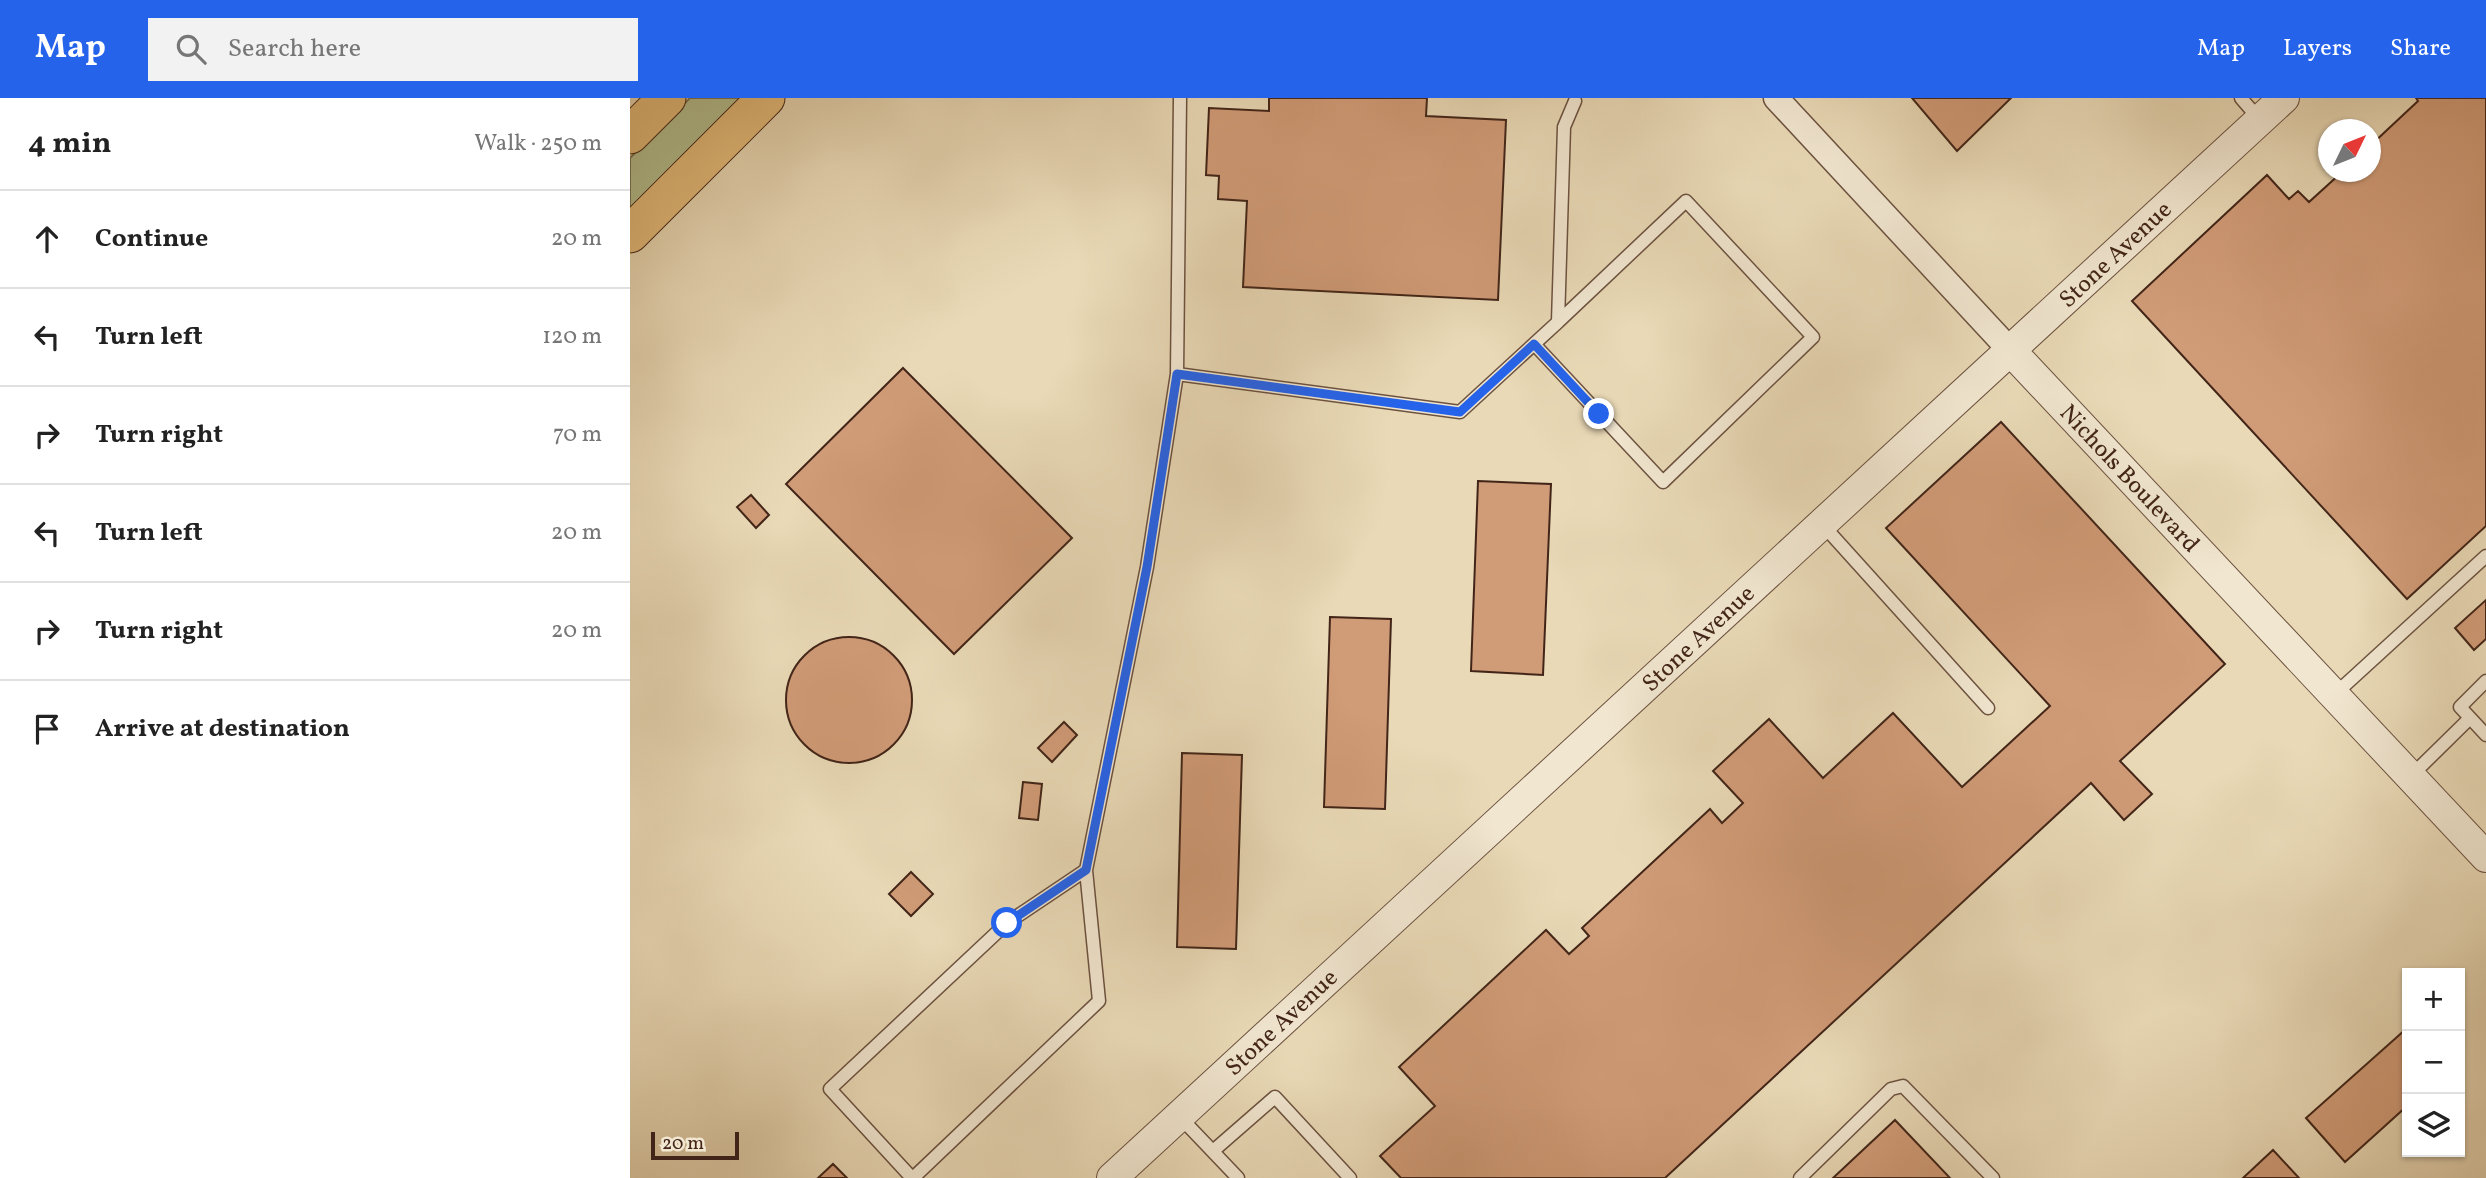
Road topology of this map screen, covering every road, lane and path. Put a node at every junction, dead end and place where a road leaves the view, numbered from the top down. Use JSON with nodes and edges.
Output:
{"nodes":[{"id":1,"x":667,"y":98,"type":"edge"},
{"id":2,"x":766,"y":98,"type":"edge"},
{"id":3,"x":1180,"y":98,"type":"edge"},
{"id":4,"x":1776,"y":98,"type":"edge"},
{"id":5,"x":2284,"y":98,"type":"edge"},
{"id":6,"x":1578,"y":99,"type":"edge"},
{"id":7,"x":2250,"y":109,"type":"edge"},
{"id":8,"x":630,"y":135,"type":"edge"},
{"id":9,"x":630,"y":234,"type":"edge"},
{"id":10,"x":1558,"y":322,"type":"junction"},
{"id":11,"x":1534,"y":344,"type":"junction"},
{"id":12,"x":2010,"y":350,"type":"junction"},
{"id":13,"x":1177,"y":374,"type":"junction"},
{"id":14,"x":1822,"y":524,"type":"junction"},
{"id":15,"x":2486,"y":556,"type":"edge"},
{"id":16,"x":2486,"y":681,"type":"edge"},
{"id":17,"x":2334,"y":696,"type":"junction"},
{"id":18,"x":1988,"y":708,"type":"dead end"},
{"id":19,"x":2470,"y":718,"type":"junction"},
{"id":20,"x":2486,"y":735,"type":"edge"},
{"id":21,"x":2410,"y":776,"type":"junction"},
{"id":22,"x":2486,"y":857,"type":"edge"},
{"id":23,"x":1086,"y":870,"type":"junction"},
{"id":24,"x":1179,"y":1116,"type":"junction"},
{"id":25,"x":1213,"y":1151,"type":"junction"},
{"id":26,"x":1118,"y":1176,"type":"edge"},
{"id":27,"x":913,"y":1178,"type":"edge"},
{"id":28,"x":1238,"y":1178,"type":"edge"},
{"id":29,"x":1350,"y":1178,"type":"edge"},
{"id":30,"x":1800,"y":1178,"type":"edge"},
{"id":31,"x":1993,"y":1178,"type":"edge"}],
"edges":[{"from":1,"to":8,"type":"main road"},
{"from":2,"to":9,"type":"main road"},
{"from":3,"to":13,"type":"lane"},
{"from":4,"to":12,"type":"street","name":"Nichols Boulevard"},
{"from":5,"to":7,"type":"street","name":"Stone Avenue"},
{"from":6,"to":10,"type":"lane"},
{"from":7,"to":12,"type":"street","name":"Stone Avenue"},
{"from":10,"to":11,"type":"lane"},
{"from":10,"to":11,"type":"lane"},
{"from":11,"to":13,"type":"lane"},
{"from":12,"to":14,"type":"street","name":"Stone Avenue"},
{"from":12,"to":17,"type":"street","name":"Nichols Boulevard"},
{"from":13,"to":23,"type":"lane"},
{"from":14,"to":18,"type":"lane"},
{"from":14,"to":24,"type":"street","name":"Stone Avenue"},
{"from":15,"to":17,"type":"lane"},
{"from":16,"to":19,"type":"lane"},
{"from":17,"to":21,"type":"street","name":"Nichols Boulevard"},
{"from":19,"to":20,"type":"lane"},
{"from":19,"to":21,"type":"lane"},
{"from":21,"to":22,"type":"street","name":"Nichols Boulevard"},
{"from":23,"to":27,"type":"lane"},
{"from":23,"to":27,"type":"lane"},
{"from":24,"to":25,"type":"lane"},
{"from":24,"to":26,"type":"street","name":"Stone Avenue"},
{"from":25,"to":28,"type":"lane"},
{"from":25,"to":29,"type":"lane"},
{"from":30,"to":31,"type":"lane"}]}
